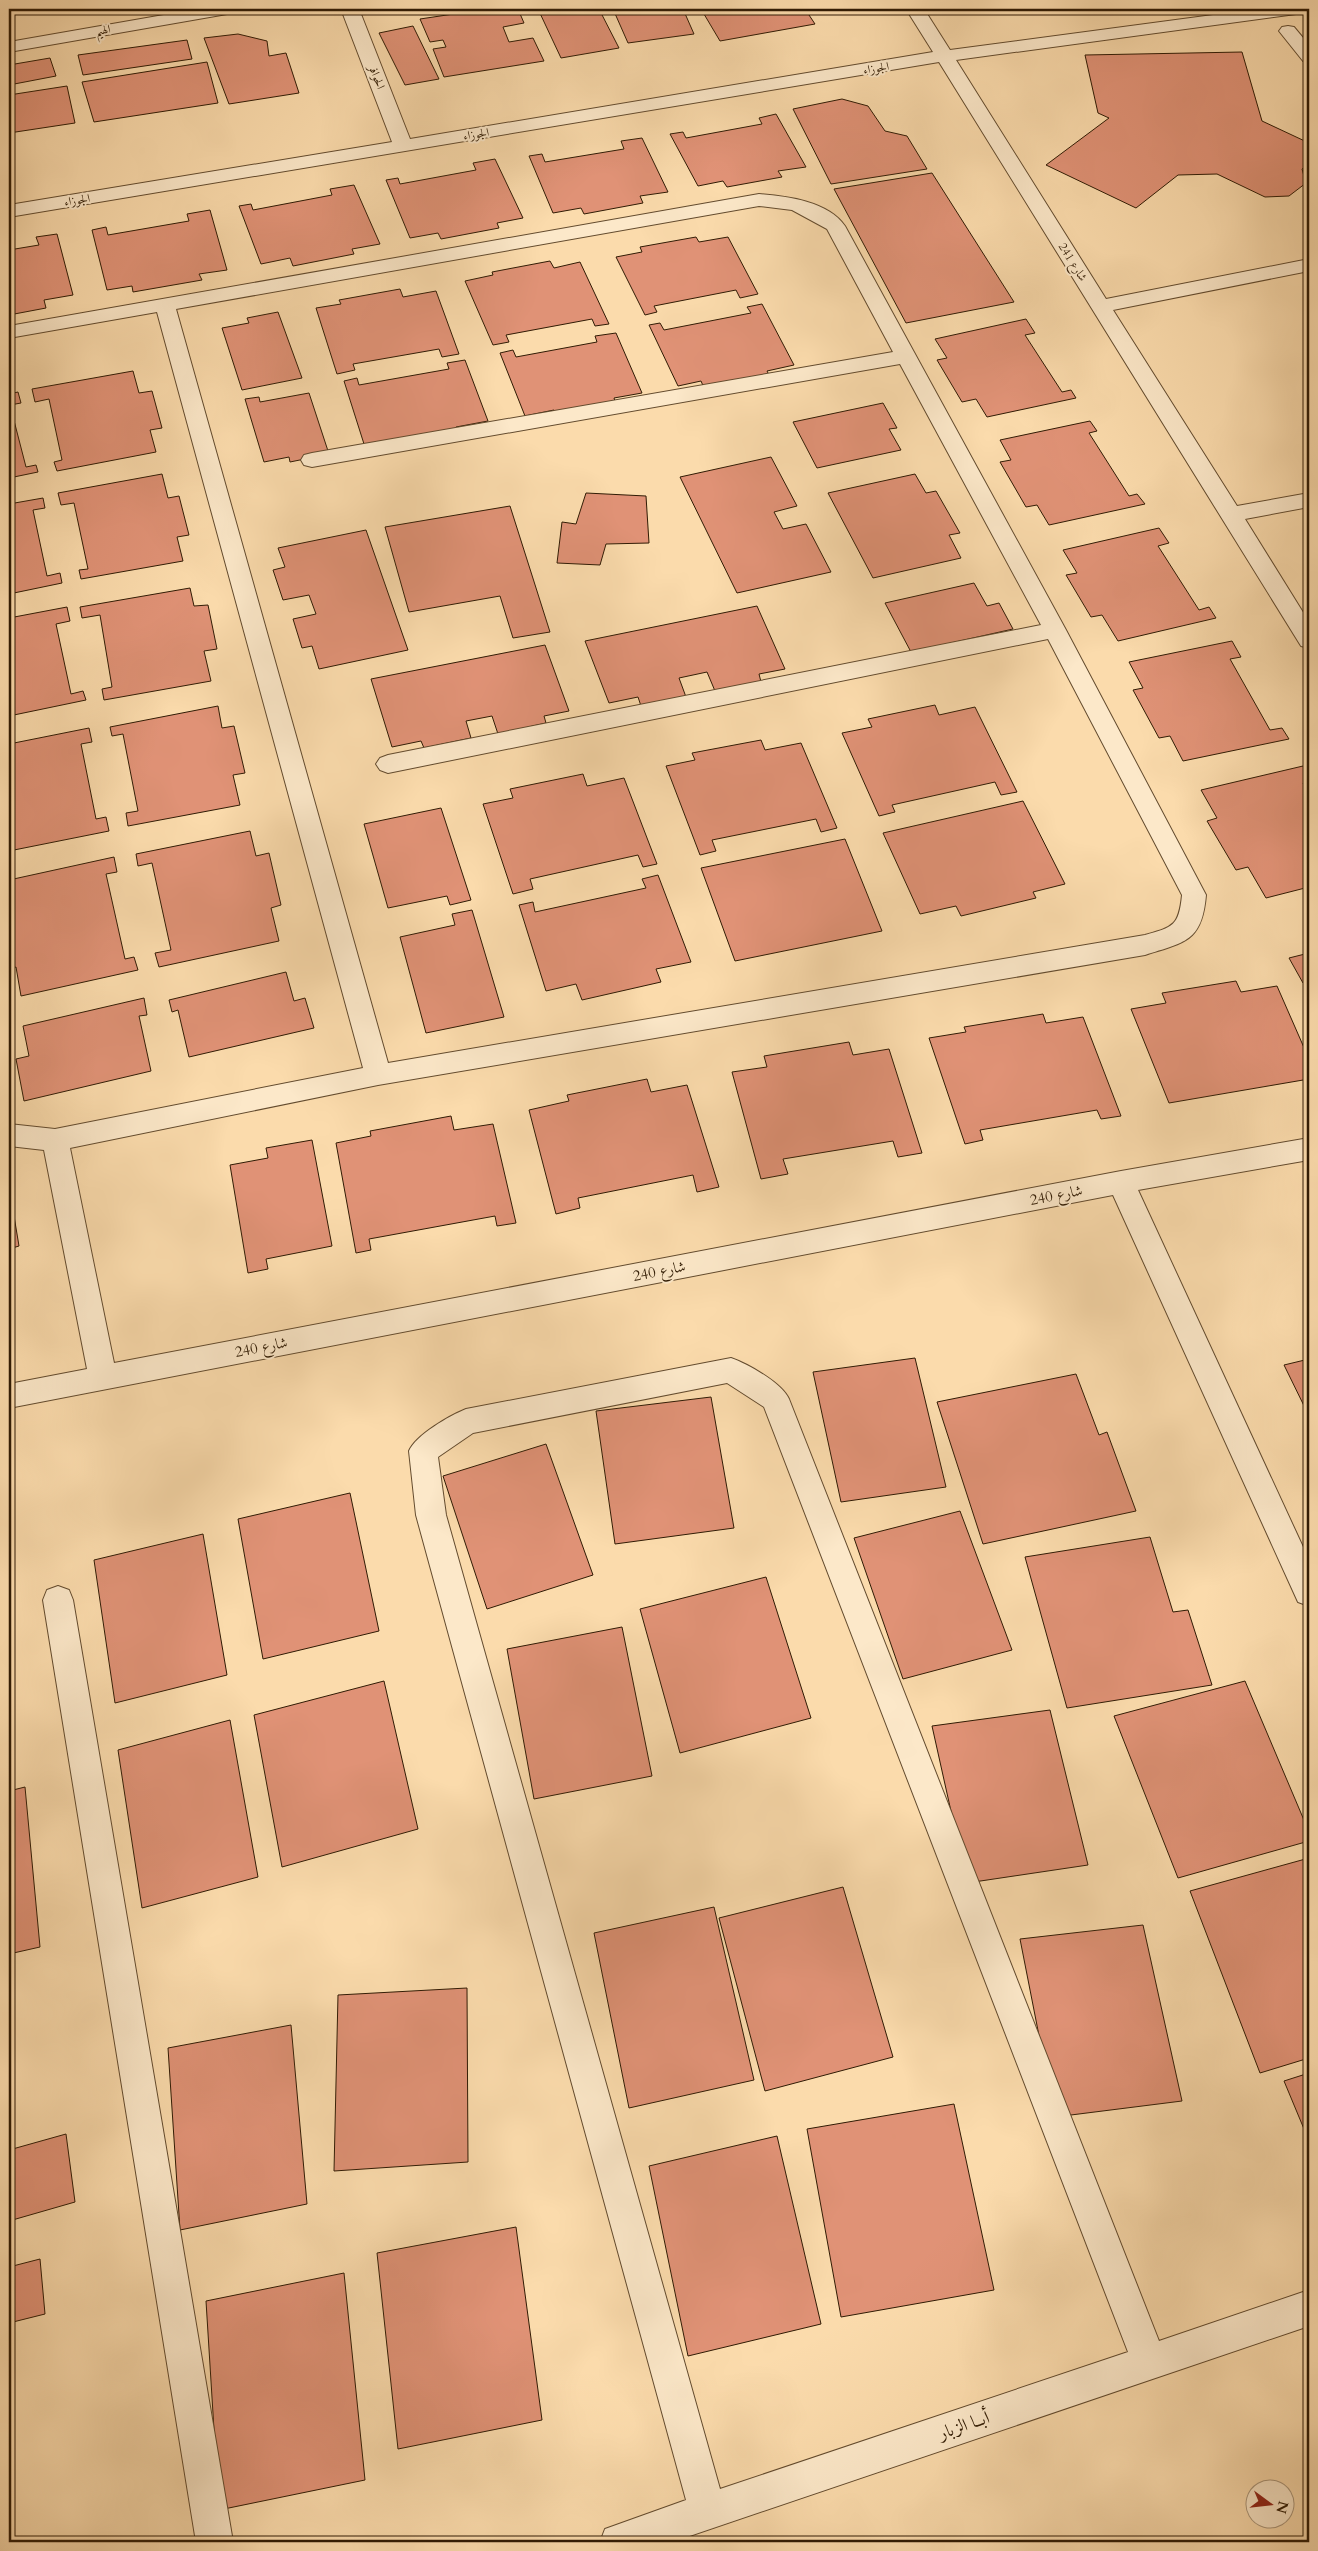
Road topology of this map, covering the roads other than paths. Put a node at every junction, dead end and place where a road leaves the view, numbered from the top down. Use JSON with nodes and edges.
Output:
{"nodes":[{"id":1,"x":227,"y":9,"type":"edge"},
{"id":2,"x":350,"y":9,"type":"edge"},
{"id":3,"x":915,"y":9,"type":"edge"},
{"id":4,"x":1296,"y":9,"type":"edge"},
{"id":5,"x":1288,"y":31,"type":"dead end"},
{"id":6,"x":9,"y":46,"type":"edge"},
{"id":7,"x":944,"y":56,"type":"junction"},
{"id":8,"x":1309,"y":58,"type":"edge"},
{"id":9,"x":403,"y":146,"type":"junction"},
{"id":10,"x":9,"y":211,"type":"edge"},
{"id":11,"x":1309,"y":265,"type":"edge"},
{"id":12,"x":165,"y":304,"type":"junction"},
{"id":13,"x":1100,"y":306,"type":"junction"},
{"id":14,"x":9,"y":332,"type":"edge"},
{"id":15,"x":906,"y":356,"type":"junction"},
{"id":16,"x":312,"y":460,"type":"dead end"},
{"id":17,"x":1309,"y":500,"type":"edge"},
{"id":18,"x":1230,"y":515,"type":"junction"},
{"id":19,"x":1055,"y":630,"type":"junction"},
{"id":20,"x":1309,"y":640,"type":"edge"},
{"id":21,"x":388,"y":764,"type":"dead end"},
{"id":22,"x":378,"y":1075,"type":"junction"},
{"id":23,"x":9,"y":1134,"type":"edge"},
{"id":24,"x":55,"y":1140,"type":"junction"},
{"id":25,"x":1309,"y":1149,"type":"edge"},
{"id":26,"x":1121,"y":1182,"type":"junction"},
{"id":27,"x":103,"y":1378,"type":"junction"},
{"id":28,"x":9,"y":1396,"type":"edge"},
{"id":29,"x":1309,"y":1592,"type":"edge"},
{"id":30,"x":58,"y":1600,"type":"dead end"},
{"id":31,"x":1309,"y":2308,"type":"edge"},
{"id":32,"x":1150,"y":2363,"type":"junction"},
{"id":33,"x":708,"y":2512,"type":"junction"},
{"id":34,"x":216,"y":2542,"type":"edge"},
{"id":35,"x":618,"y":2542,"type":"edge"}],
"edges":[{"from":1,"to":6,"type":"street","name":"الهيم"},
{"from":2,"to":9,"type":"street","name":"الحوافر"},
{"from":3,"to":7,"type":"street","name":"شارع 241"},
{"from":4,"to":7,"type":"street","name":"الجوزاء"},
{"from":5,"to":8,"type":"street"},
{"from":7,"to":9,"type":"street","name":"الجوزاء"},
{"from":7,"to":13,"type":"street","name":"شارع 241"},
{"from":9,"to":10,"type":"street","name":"الجوزاء"},
{"from":11,"to":13,"type":"street"},
{"from":12,"to":14,"type":"street"},
{"from":12,"to":15,"type":"street"},
{"from":12,"to":22,"type":"street"},
{"from":13,"to":18,"type":"street","name":"شارع 241"},
{"from":15,"to":16,"type":"street"},
{"from":15,"to":19,"type":"street"},
{"from":17,"to":18,"type":"street"},
{"from":18,"to":20,"type":"street","name":"شارع 241"},
{"from":19,"to":21,"type":"street"},
{"from":19,"to":22,"type":"street"},
{"from":22,"to":24,"type":"street"},
{"from":23,"to":24,"type":"street"},
{"from":24,"to":27,"type":"street"},
{"from":25,"to":26,"type":"street","name":"شارع 240"},
{"from":26,"to":27,"type":"street","name":"شارع 240"},
{"from":26,"to":29,"type":"street"},
{"from":27,"to":28,"type":"street","name":"شارع 240"},
{"from":30,"to":34,"type":"street"},
{"from":31,"to":32,"type":"street","name":"أبــا الزبار"},
{"from":32,"to":33,"type":"street","name":"أبــا الزبار"},
{"from":32,"to":33,"type":"street"},
{"from":33,"to":35,"type":"street","name":"أبــا الزبار"}]}
